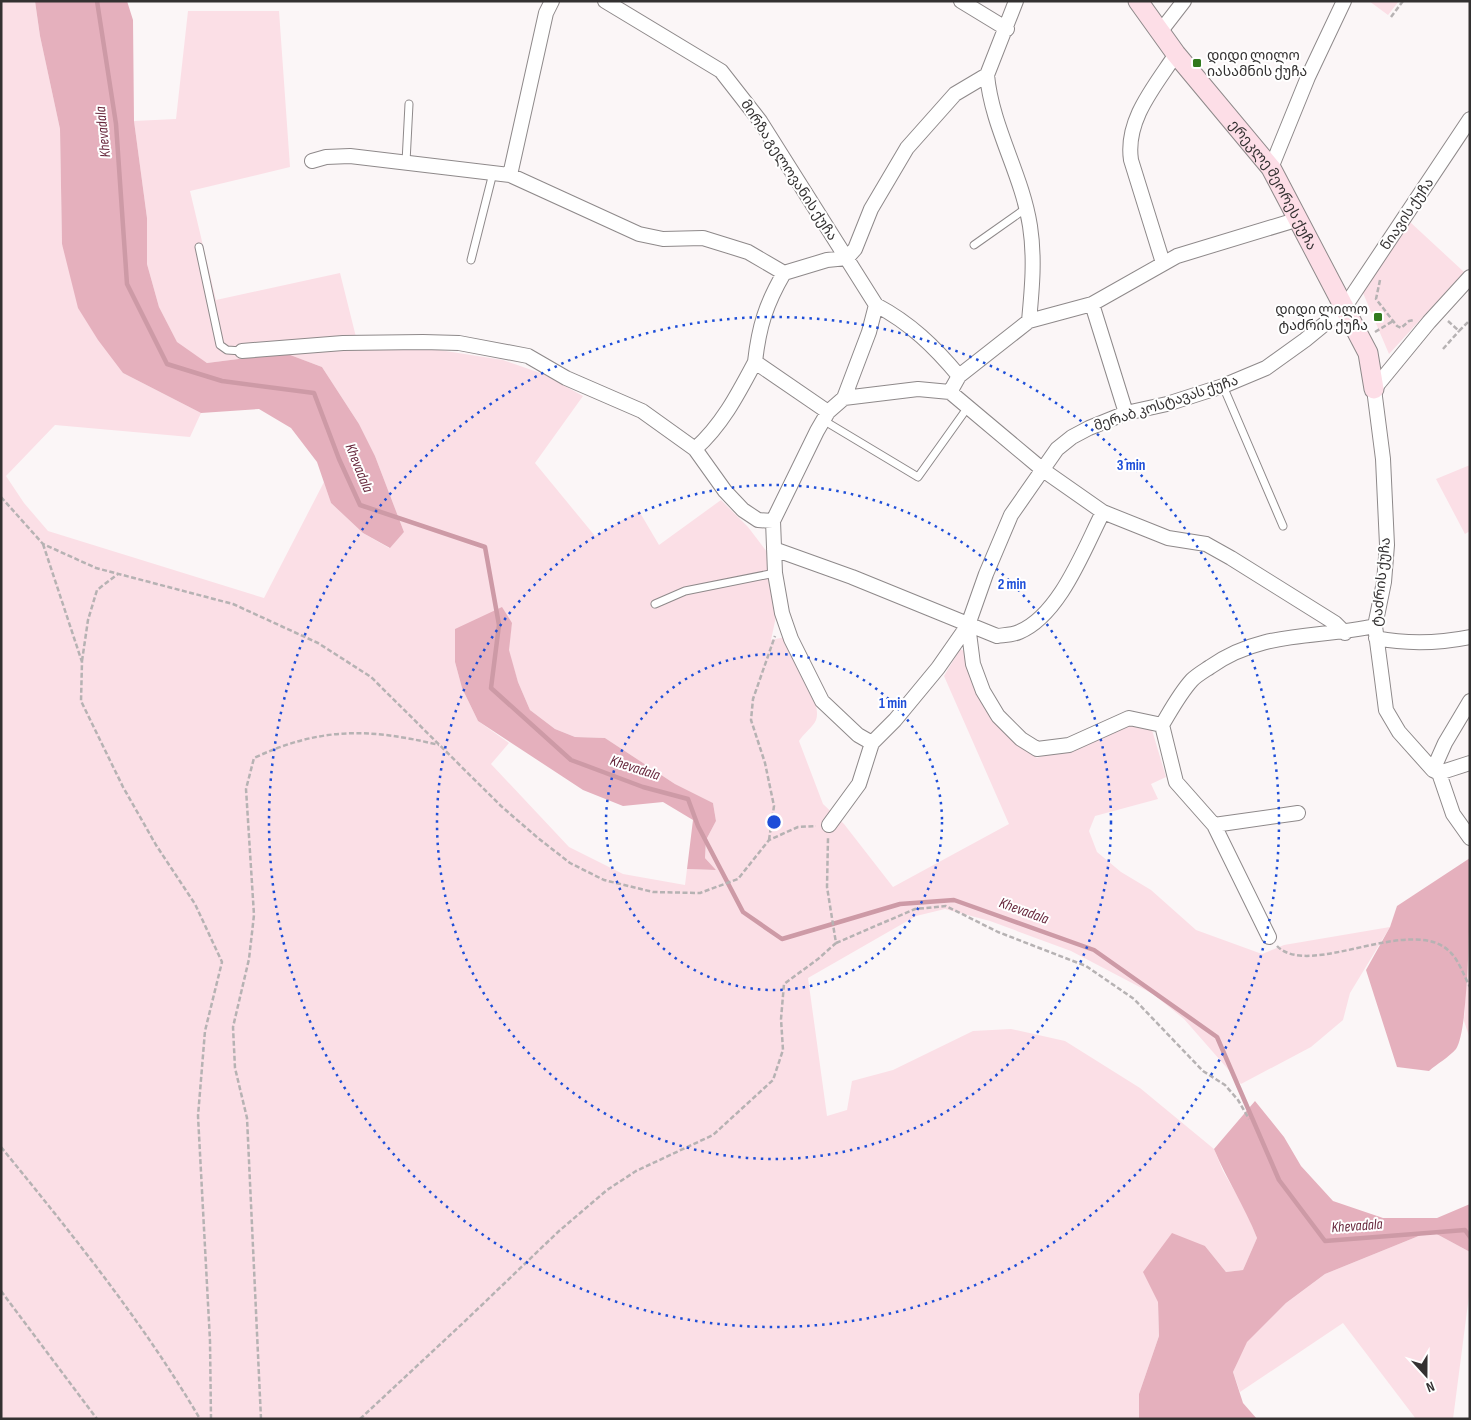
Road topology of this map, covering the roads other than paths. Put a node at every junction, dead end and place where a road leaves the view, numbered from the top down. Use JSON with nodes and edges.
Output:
{"nodes":[{"id":1,"x":552,"y":1,"type":"edge"},
{"id":2,"x":961,"y":1,"type":"edge"},
{"id":3,"x":1016,"y":1,"type":"edge"},
{"id":4,"x":1138,"y":1,"type":"edge"},
{"id":5,"x":1184,"y":1,"type":"edge"},
{"id":6,"x":1344,"y":1,"type":"edge"},
{"id":7,"x":611,"y":3,"type":"edge"},
{"id":8,"x":1007,"y":29,"type":"junction"},
{"id":9,"x":1160,"y":32,"type":"junction"},
{"id":10,"x":1176,"y":54,"type":"junction"},
{"id":11,"x":987,"y":75,"type":"junction"},
{"id":12,"x":408,"y":104,"type":"dead end"},
{"id":13,"x":1469,"y":124,"type":"edge"},
{"id":14,"x":312,"y":161,"type":"dead end"},
{"id":15,"x":406,"y":162,"type":"junction"},
{"id":16,"x":1271,"y":168,"type":"junction"},
{"id":17,"x":493,"y":173,"type":"junction"},
{"id":18,"x":510,"y":175,"type":"junction"},
{"id":19,"x":1026,"y":208,"type":"junction"},
{"id":20,"x":1299,"y":219,"type":"junction"},
{"id":21,"x":974,"y":245,"type":"dead end"},
{"id":22,"x":198,"y":247,"type":"dead end"},
{"id":23,"x":847,"y":258,"type":"junction"},
{"id":24,"x":471,"y":260,"type":"dead end"},
{"id":25,"x":1163,"y":263,"type":"junction"},
{"id":26,"x":784,"y":273,"type":"junction"},
{"id":27,"x":1469,"y":280,"type":"edge"},
{"id":28,"x":1092,"y":304,"type":"junction"},
{"id":29,"x":876,"y":305,"type":"junction"},
{"id":30,"x":1344,"y":308,"type":"junction"},
{"id":31,"x":1029,"y":321,"type":"junction"},
{"id":32,"x":242,"y":351,"type":"joint"},
{"id":33,"x":755,"y":362,"type":"junction"},
{"id":34,"x":958,"y":376,"type":"junction"},
{"id":35,"x":1223,"y":386,"type":"junction"},
{"id":36,"x":1374,"y":389,"type":"junction"},
{"id":37,"x":950,"y":392,"type":"junction"},
{"id":38,"x":844,"y":398,"type":"junction"},
{"id":39,"x":968,"y":407,"type":"junction"},
{"id":40,"x":1126,"y":413,"type":"junction"},
{"id":41,"x":825,"y":416,"type":"junction"},
{"id":42,"x":695,"y":449,"type":"junction"},
{"id":43,"x":1042,"y":470,"type":"junction"},
{"id":44,"x":1104,"y":512,"type":"junction"},
{"id":45,"x":773,"y":521,"type":"junction"},
{"id":46,"x":1284,"y":526,"type":"dead end"},
{"id":47,"x":774,"y":549,"type":"junction"},
{"id":48,"x":775,"y":573,"type":"junction"},
{"id":49,"x":655,"y":604,"type":"dead end"},
{"id":50,"x":968,"y":625,"type":"junction"},
{"id":51,"x":1376,"y":632,"type":"junction"},
{"id":52,"x":1345,"y":633,"type":"junction"},
{"id":53,"x":1470,"y":637,"type":"edge"},
{"id":54,"x":1470,"y":701,"type":"edge"},
{"id":55,"x":1162,"y":724,"type":"junction"},
{"id":56,"x":872,"y":743,"type":"junction"},
{"id":57,"x":1470,"y":763,"type":"edge"},
{"id":58,"x":1436,"y":771,"type":"junction"},
{"id":59,"x":1298,"y":814,"type":"dead end"},
{"id":60,"x":829,"y":825,"type":"road end"},
{"id":61,"x":1214,"y":825,"type":"junction"},
{"id":62,"x":1470,"y":838,"type":"edge"},
{"id":63,"x":1269,"y":937,"type":"road end"}],
"edges":[{"from":1,"to":18,"type":"street"},
{"from":2,"to":8,"type":"street"},
{"from":3,"to":8,"type":"street"},
{"from":4,"to":9,"type":"street","name":"ერეკლე მეორეს ქუჩა"},
{"from":5,"to":9,"type":"street"},
{"from":6,"to":16,"type":"street"},
{"from":7,"to":23,"type":"street","name":"მირზა გელოვანის ქუჩა"},
{"from":8,"to":11,"type":"street"},
{"from":9,"to":10,"type":"street","name":"ერეკლე მეორეს ქუჩა"},
{"from":10,"to":16,"type":"street","name":"ერეკლე მეორეს ქუჩა"},
{"from":10,"to":25,"type":"street"},
{"from":11,"to":19,"type":"street"},
{"from":11,"to":23,"type":"street"},
{"from":12,"to":15,"type":"lane"},
{"from":13,"to":30,"type":"street","name":"ნიავის ქუჩა"},
{"from":14,"to":15,"type":"street"},
{"from":15,"to":17,"type":"street"},
{"from":16,"to":20,"type":"street","name":"ერეკლე მეორეს ქუჩა"},
{"from":17,"to":18,"type":"street"},
{"from":17,"to":24,"type":"lane"},
{"from":18,"to":26,"type":"street"},
{"from":19,"to":21,"type":"lane"},
{"from":19,"to":31,"type":"street"},
{"from":20,"to":25,"type":"street"},
{"from":20,"to":30,"type":"street","name":"ერეკლე მეორეს ქუჩა"},
{"from":22,"to":32,"type":"lane"},
{"from":23,"to":26,"type":"street"},
{"from":23,"to":29,"type":"street"},
{"from":25,"to":28,"type":"street"},
{"from":26,"to":33,"type":"street"},
{"from":27,"to":36,"type":"street"},
{"from":28,"to":31,"type":"street"},
{"from":28,"to":40,"type":"street"},
{"from":29,"to":34,"type":"street"},
{"from":29,"to":38,"type":"street"},
{"from":30,"to":35,"type":"street","name":"მერაბ კოსტავას ქუჩა"},
{"from":30,"to":36,"type":"street","name":"ერეკლე მეორეს ქუჩა"},
{"from":31,"to":34,"type":"street"},
{"from":32,"to":42,"type":"street"},
{"from":33,"to":41,"type":"street"},
{"from":33,"to":42,"type":"street"},
{"from":34,"to":37,"type":"street"},
{"from":35,"to":40,"type":"street","name":"მერაბ კოსტავას ქუჩა"},
{"from":35,"to":46,"type":"lane"},
{"from":36,"to":51,"type":"street","name":"ტაძრის ქუჩა"},
{"from":37,"to":38,"type":"street"},
{"from":37,"to":39,"type":"street"},
{"from":38,"to":41,"type":"street"},
{"from":39,"to":41,"type":"lane"},
{"from":39,"to":43,"type":"street"},
{"from":40,"to":43,"type":"street","name":"მერაბ კოსტავას ქუჩა"},
{"from":41,"to":45,"type":"street"},
{"from":42,"to":45,"type":"street"},
{"from":43,"to":44,"type":"street"},
{"from":43,"to":50,"type":"street","name":"მერაბ კოსტავას ქუჩა"},
{"from":44,"to":50,"type":"street"},
{"from":44,"to":52,"type":"street"},
{"from":45,"to":47,"type":"street"},
{"from":47,"to":48,"type":"street"},
{"from":47,"to":50,"type":"street"},
{"from":48,"to":49,"type":"lane"},
{"from":48,"to":56,"type":"street"},
{"from":50,"to":55,"type":"street"},
{"from":50,"to":56,"type":"street","name":"მერაბ კოსტავას ქუჩა"},
{"from":51,"to":52,"type":"street"},
{"from":51,"to":53,"type":"street"},
{"from":51,"to":58,"type":"street","name":"ტაძრის ქუჩა"},
{"from":52,"to":55,"type":"street"},
{"from":54,"to":58,"type":"street"},
{"from":55,"to":61,"type":"street"},
{"from":56,"to":60,"type":"street","name":"მერაბ კოსტავას ქუჩა"},
{"from":57,"to":58,"type":"street"},
{"from":58,"to":62,"type":"street","name":"ტაძრის ქუჩა"},
{"from":59,"to":61,"type":"street"},
{"from":61,"to":63,"type":"street"}]}
